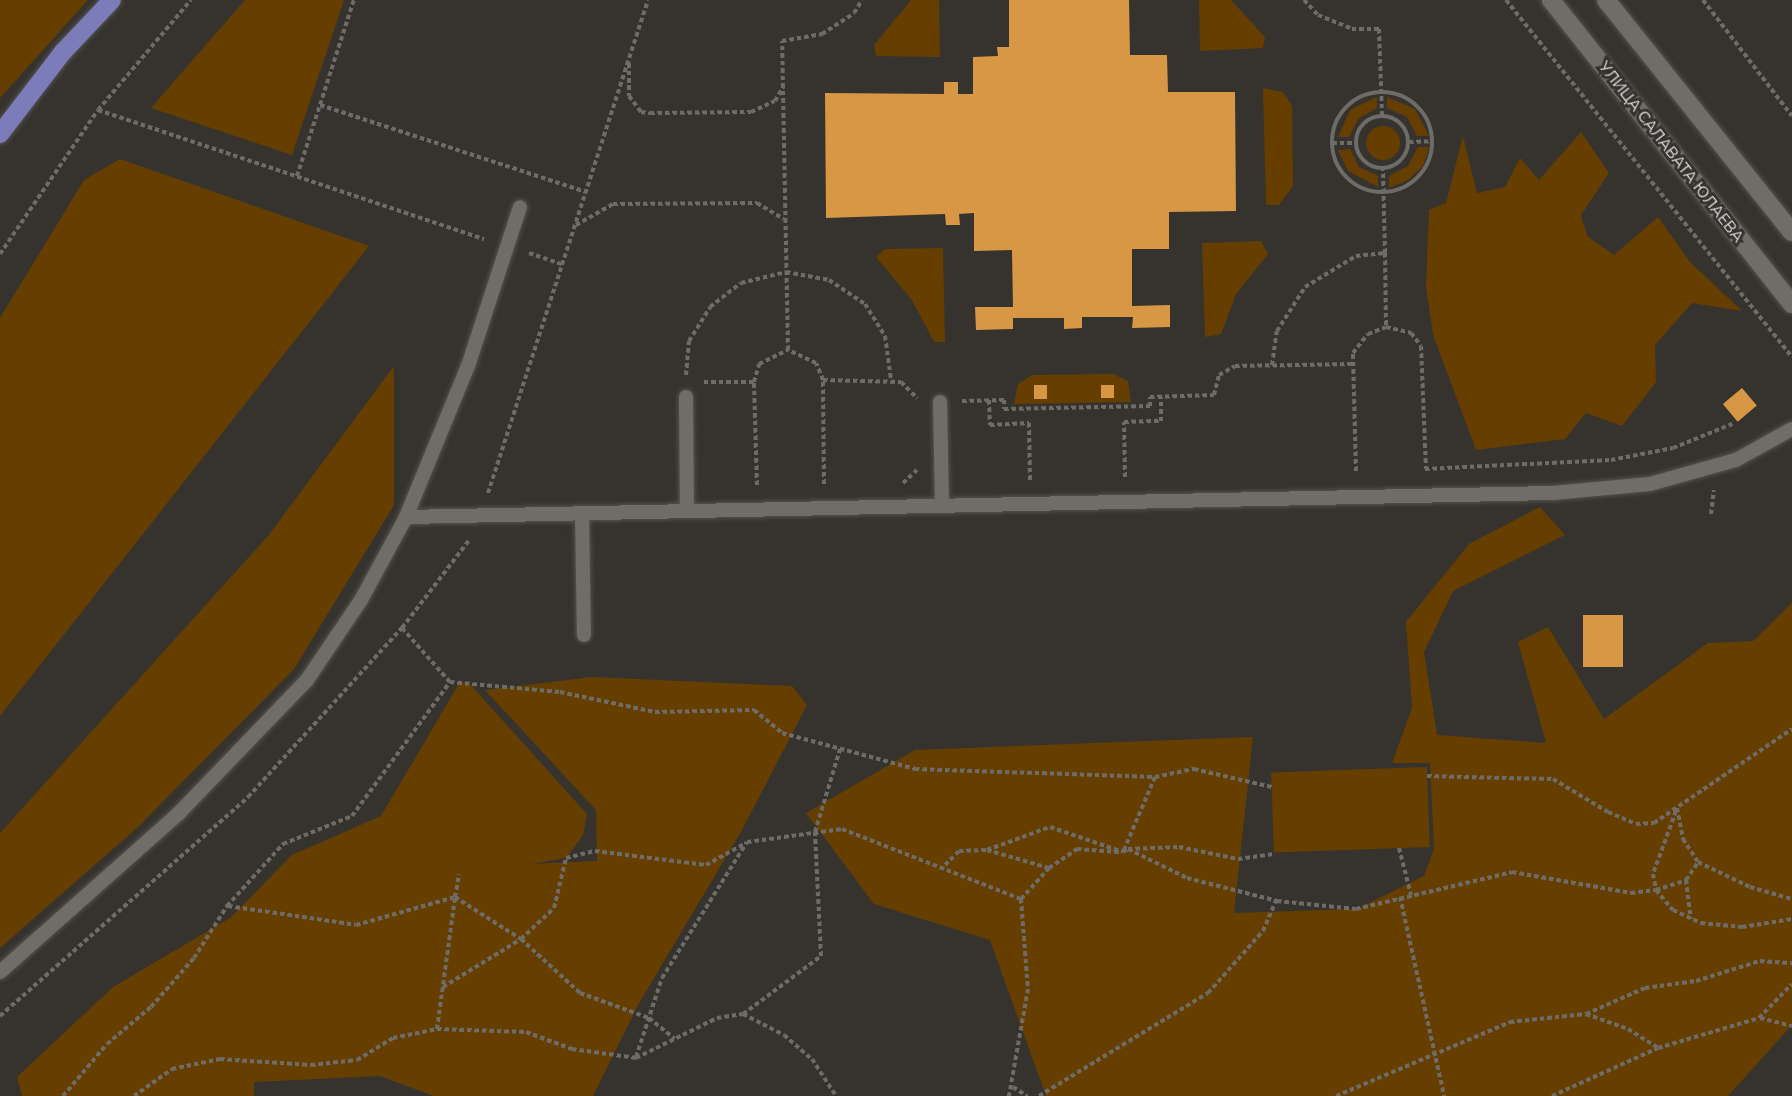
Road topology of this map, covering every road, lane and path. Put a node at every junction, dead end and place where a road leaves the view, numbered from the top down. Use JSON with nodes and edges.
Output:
{"nodes":[{"id":1,"x":112,"y":0,"type":"edge"},
{"id":2,"x":191,"y":0,"type":"edge"},
{"id":3,"x":354,"y":0,"type":"edge"},
{"id":4,"x":862,"y":0,"type":"edge"},
{"id":5,"x":1304,"y":0,"type":"edge"},
{"id":6,"x":1506,"y":0,"type":"edge"},
{"id":7,"x":1551,"y":0,"type":"edge"},
{"id":8,"x":1606,"y":0,"type":"edge"},
{"id":9,"x":1703,"y":0,"type":"edge"},
{"id":10,"x":629,"y":57,"type":"dead end"},
{"id":11,"x":783,"y":87,"type":"junction"},
{"id":12,"x":1382,"y":92,"type":"junction"},
{"id":13,"x":320,"y":105,"type":"junction"},
{"id":14,"x":98,"y":110,"type":"junction"},
{"id":15,"x":1382,"y":116,"type":"junction"},
{"id":16,"x":1792,"y":116,"type":"edge"},
{"id":17,"x":0,"y":134,"type":"edge"},
{"id":18,"x":1433,"y":141,"type":"junction"},
{"id":19,"x":1409,"y":142,"type":"junction"},
{"id":20,"x":1332,"y":143,"type":"junction"},
{"id":21,"x":1356,"y":143,"type":"junction"},
{"id":22,"x":1383,"y":169,"type":"junction"},
{"id":23,"x":297,"y":176,"type":"junction"},
{"id":24,"x":586,"y":192,"type":"dead end"},
{"id":25,"x":1383,"y":192,"type":"junction"},
{"id":26,"x":520,"y":207,"type":"dead end"},
{"id":27,"x":785,"y":220,"type":"junction"},
{"id":28,"x":575,"y":226,"type":"dead end"},
{"id":29,"x":1792,"y":232,"type":"edge"},
{"id":30,"x":508,"y":246,"type":"junction"},
{"id":31,"x":1385,"y":253,"type":"junction"},
{"id":32,"x":0,"y":254,"type":"edge"},
{"id":33,"x":563,"y":265,"type":"dead end"},
{"id":34,"x":786,"y":272,"type":"junction"},
{"id":35,"x":1792,"y":304,"type":"edge"},
{"id":36,"x":1386,"y":327,"type":"junction"},
{"id":37,"x":788,"y":350,"type":"junction"},
{"id":38,"x":1792,"y":357,"type":"edge"},
{"id":39,"x":1353,"y":364,"type":"junction"},
{"id":40,"x":1272,"y":365,"type":"junction"},
{"id":41,"x":823,"y":380,"type":"junction"},
{"id":42,"x":754,"y":382,"type":"junction"},
{"id":43,"x":686,"y":397,"type":"dead end"},
{"id":44,"x":1161,"y":397,"type":"junction"},
{"id":45,"x":989,"y":400,"type":"junction"},
{"id":46,"x":940,"y":402,"type":"joint"},
{"id":47,"x":1732,"y":424,"type":"dead end"},
{"id":48,"x":1792,"y":429,"type":"edge"},
{"id":49,"x":1414,"y":469,"type":"dead end"},
{"id":50,"x":1426,"y":469,"type":"junction"},
{"id":51,"x":1356,"y":471,"type":"junction"},
{"id":52,"x":1368,"y":471,"type":"dead end"},
{"id":53,"x":1344,"y":472,"type":"dead end"},
{"id":54,"x":1113,"y":477,"type":"dead end"},
{"id":55,"x":1125,"y":477,"type":"junction"},
{"id":56,"x":1137,"y":477,"type":"dead end"},
{"id":57,"x":1042,"y":479,"type":"dead end"},
{"id":58,"x":1019,"y":480,"type":"dead end"},
{"id":59,"x":1030,"y":480,"type":"junction"},
{"id":60,"x":941,"y":482,"type":"junction"},
{"id":61,"x":891,"y":483,"type":"dead end"},
{"id":62,"x":824,"y":484,"type":"junction"},
{"id":63,"x":836,"y":484,"type":"dead end"},
{"id":64,"x":813,"y":485,"type":"dead end"},
{"id":65,"x":746,"y":486,"type":"dead end"},
{"id":66,"x":757,"y":486,"type":"junction"},
{"id":67,"x":768,"y":486,"type":"dead end"},
{"id":68,"x":942,"y":506,"type":"junction"},
{"id":69,"x":687,"y":511,"type":"junction"},
{"id":70,"x":582,"y":513,"type":"junction"},
{"id":71,"x":406,"y":517,"type":"junction"},
{"id":72,"x":402,"y":628,"type":"dead end"},
{"id":73,"x":584,"y":635,"type":"dead end"},
{"id":74,"x":450,"y":681,"type":"junction"},
{"id":75,"x":1792,"y":729,"type":"edge"},
{"id":76,"x":840,"y":749,"type":"junction"},
{"id":77,"x":1427,"y":776,"type":"dead end"},
{"id":78,"x":1155,"y":777,"type":"junction"},
{"id":79,"x":1272,"y":787,"type":"dead end"},
{"id":80,"x":1677,"y":808,"type":"junction"},
{"id":81,"x":815,"y":832,"type":"junction"},
{"id":82,"x":747,"y":842,"type":"junction"},
{"id":83,"x":1399,"y":848,"type":"dead end"},
{"id":84,"x":1128,"y":849,"type":"junction"},
{"id":85,"x":987,"y":850,"type":"junction"},
{"id":86,"x":1123,"y":852,"type":"junction"},
{"id":87,"x":1275,"y":854,"type":"dead end"},
{"id":88,"x":1698,"y":862,"type":"junction"},
{"id":89,"x":945,"y":865,"type":"junction"},
{"id":90,"x":1049,"y":868,"type":"junction"},
{"id":91,"x":459,"y":874,"type":"dead end"},
{"id":92,"x":1686,"y":880,"type":"junction"},
{"id":93,"x":1656,"y":890,"type":"junction"},
{"id":94,"x":1411,"y":894,"type":"junction"},
{"id":95,"x":455,"y":897,"type":"junction"},
{"id":96,"x":1400,"y":897,"type":"junction"},
{"id":97,"x":1021,"y":899,"type":"junction"},
{"id":98,"x":1792,"y":899,"type":"edge"},
{"id":99,"x":1276,"y":901,"type":"junction"},
{"id":100,"x":227,"y":906,"type":"junction"},
{"id":101,"x":1691,"y":919,"type":"junction"},
{"id":102,"x":1792,"y":919,"type":"edge"},
{"id":103,"x":521,"y":939,"type":"junction"},
{"id":104,"x":1792,"y":963,"type":"edge"},
{"id":105,"x":0,"y":972,"type":"edge"},
{"id":106,"x":1792,"y":984,"type":"edge"},
{"id":107,"x":442,"y":988,"type":"junction"},
{"id":108,"x":743,"y":1014,"type":"junction"},
{"id":109,"x":1586,"y":1014,"type":"junction"},
{"id":110,"x":649,"y":1018,"type":"junction"},
{"id":111,"x":1759,"y":1018,"type":"junction"},
{"id":112,"x":1792,"y":1026,"type":"edge"},
{"id":113,"x":437,"y":1029,"type":"junction"},
{"id":114,"x":675,"y":1039,"type":"junction"},
{"id":115,"x":1658,"y":1048,"type":"junction"},
{"id":116,"x":1435,"y":1051,"type":"junction"},
{"id":117,"x":636,"y":1058,"type":"junction"},
{"id":118,"x":1013,"y":1088,"type":"junction"},
{"id":119,"x":63,"y":1096,"type":"edge"},
{"id":120,"x":134,"y":1096,"type":"edge"},
{"id":121,"x":836,"y":1096,"type":"edge"},
{"id":122,"x":1009,"y":1096,"type":"edge"},
{"id":123,"x":1028,"y":1096,"type":"edge"},
{"id":124,"x":1039,"y":1096,"type":"edge"},
{"id":125,"x":1336,"y":1096,"type":"edge"},
{"id":126,"x":1444,"y":1096,"type":"edge"},
{"id":127,"x":1552,"y":1096,"type":"edge"}],
"edges":[{"from":1,"to":17,"type":"main road"},
{"from":2,"to":14,"type":"path"},
{"from":3,"to":13,"type":"path"},
{"from":4,"to":11,"type":"path"},
{"from":5,"to":12,"type":"path"},
{"from":6,"to":38,"type":"path"},
{"from":7,"to":35,"type":"main road","name":"УЛИЦА САЛАВАТА ЮЛАЕВА"},
{"from":8,"to":29,"type":"main road"},
{"from":9,"to":16,"type":"path"},
{"from":10,"to":11,"type":"path"},
{"from":11,"to":27,"type":"path"},
{"from":12,"to":15,"type":"path"},
{"from":12,"to":18,"type":"path"},
{"from":12,"to":20,"type":"path"},
{"from":13,"to":23,"type":"path"},
{"from":13,"to":24,"type":"path"},
{"from":14,"to":23,"type":"path"},
{"from":14,"to":32,"type":"path"},
{"from":15,"to":19,"type":"path"},
{"from":15,"to":21,"type":"path"},
{"from":18,"to":19,"type":"path"},
{"from":18,"to":25,"type":"path"},
{"from":19,"to":22,"type":"path"},
{"from":20,"to":21,"type":"path"},
{"from":20,"to":25,"type":"path"},
{"from":21,"to":22,"type":"path"},
{"from":22,"to":25,"type":"path"},
{"from":23,"to":30,"type":"path"},
{"from":25,"to":31,"type":"path"},
{"from":26,"to":30,"type":"lane"},
{"from":27,"to":28,"type":"path"},
{"from":27,"to":34,"type":"path"},
{"from":30,"to":33,"type":"path"},
{"from":30,"to":71,"type":"lane"},
{"from":31,"to":36,"type":"path"},
{"from":31,"to":40,"type":"path"},
{"from":34,"to":37,"type":"path"},
{"from":34,"to":41,"type":"path"},
{"from":34,"to":42,"type":"path"},
{"from":36,"to":39,"type":"path"},
{"from":36,"to":50,"type":"path"},
{"from":37,"to":41,"type":"path"},
{"from":37,"to":42,"type":"path"},
{"from":39,"to":40,"type":"path"},
{"from":39,"to":51,"type":"path"},
{"from":40,"to":44,"type":"path"},
{"from":41,"to":62,"type":"path"},
{"from":42,"to":66,"type":"path"},
{"from":43,"to":69,"type":"lane"},
{"from":44,"to":45,"type":"path"},
{"from":44,"to":55,"type":"path"},
{"from":45,"to":46,"type":"path"},
{"from":45,"to":59,"type":"path"},
{"from":46,"to":60,"type":"lane"},
{"from":47,"to":50,"type":"path"},
{"from":48,"to":68,"type":"lane"},
{"from":49,"to":50,"type":"path"},
{"from":51,"to":52,"type":"path"},
{"from":51,"to":53,"type":"path"},
{"from":54,"to":55,"type":"path"},
{"from":55,"to":56,"type":"path"},
{"from":57,"to":59,"type":"path"},
{"from":58,"to":59,"type":"path"},
{"from":60,"to":61,"type":"path"},
{"from":60,"to":68,"type":"lane"},
{"from":62,"to":63,"type":"path"},
{"from":62,"to":64,"type":"path"},
{"from":65,"to":66,"type":"path"},
{"from":66,"to":67,"type":"path"},
{"from":68,"to":69,"type":"lane"},
{"from":69,"to":70,"type":"lane"},
{"from":70,"to":71,"type":"lane"},
{"from":70,"to":73,"type":"lane"},
{"from":71,"to":105,"type":"lane"},
{"from":72,"to":74,"type":"path"},
{"from":74,"to":76,"type":"path"},
{"from":74,"to":100,"type":"path"},
{"from":75,"to":80,"type":"path"},
{"from":76,"to":78,"type":"path"},
{"from":76,"to":81,"type":"path"},
{"from":77,"to":80,"type":"path"},
{"from":78,"to":79,"type":"path"},
{"from":78,"to":86,"type":"path"},
{"from":80,"to":88,"type":"path"},
{"from":80,"to":93,"type":"path"},
{"from":81,"to":82,"type":"path"},
{"from":81,"to":89,"type":"path"},
{"from":81,"to":108,"type":"path"},
{"from":82,"to":103,"type":"path"},
{"from":82,"to":110,"type":"path"},
{"from":83,"to":94,"type":"path"},
{"from":84,"to":86,"type":"path"},
{"from":84,"to":87,"type":"path"},
{"from":84,"to":99,"type":"path"},
{"from":85,"to":86,"type":"path"},
{"from":85,"to":89,"type":"path"},
{"from":85,"to":90,"type":"path"},
{"from":86,"to":90,"type":"path"},
{"from":88,"to":92,"type":"path"},
{"from":88,"to":98,"type":"path"},
{"from":89,"to":97,"type":"path"},
{"from":90,"to":97,"type":"path"},
{"from":91,"to":95,"type":"path"},
{"from":92,"to":93,"type":"path"},
{"from":92,"to":101,"type":"path"},
{"from":93,"to":94,"type":"path"},
{"from":93,"to":101,"type":"path"},
{"from":94,"to":96,"type":"path"},
{"from":95,"to":100,"type":"path"},
{"from":95,"to":103,"type":"path"},
{"from":95,"to":107,"type":"path"},
{"from":96,"to":99,"type":"path"},
{"from":96,"to":116,"type":"path"},
{"from":97,"to":118,"type":"path"},
{"from":99,"to":124,"type":"path"},
{"from":100,"to":119,"type":"path"},
{"from":101,"to":102,"type":"path"},
{"from":103,"to":107,"type":"path"},
{"from":103,"to":110,"type":"path"},
{"from":104,"to":109,"type":"path"},
{"from":106,"to":111,"type":"path"},
{"from":107,"to":113,"type":"path"},
{"from":108,"to":114,"type":"path"},
{"from":108,"to":121,"type":"path"},
{"from":109,"to":115,"type":"path"},
{"from":109,"to":116,"type":"path"},
{"from":110,"to":114,"type":"path"},
{"from":110,"to":117,"type":"path"},
{"from":111,"to":112,"type":"path"},
{"from":111,"to":115,"type":"path"},
{"from":113,"to":117,"type":"path"},
{"from":113,"to":120,"type":"path"},
{"from":114,"to":117,"type":"path"},
{"from":115,"to":127,"type":"path"},
{"from":116,"to":125,"type":"path"},
{"from":116,"to":126,"type":"path"},
{"from":118,"to":122,"type":"path"},
{"from":118,"to":123,"type":"path"}]}
